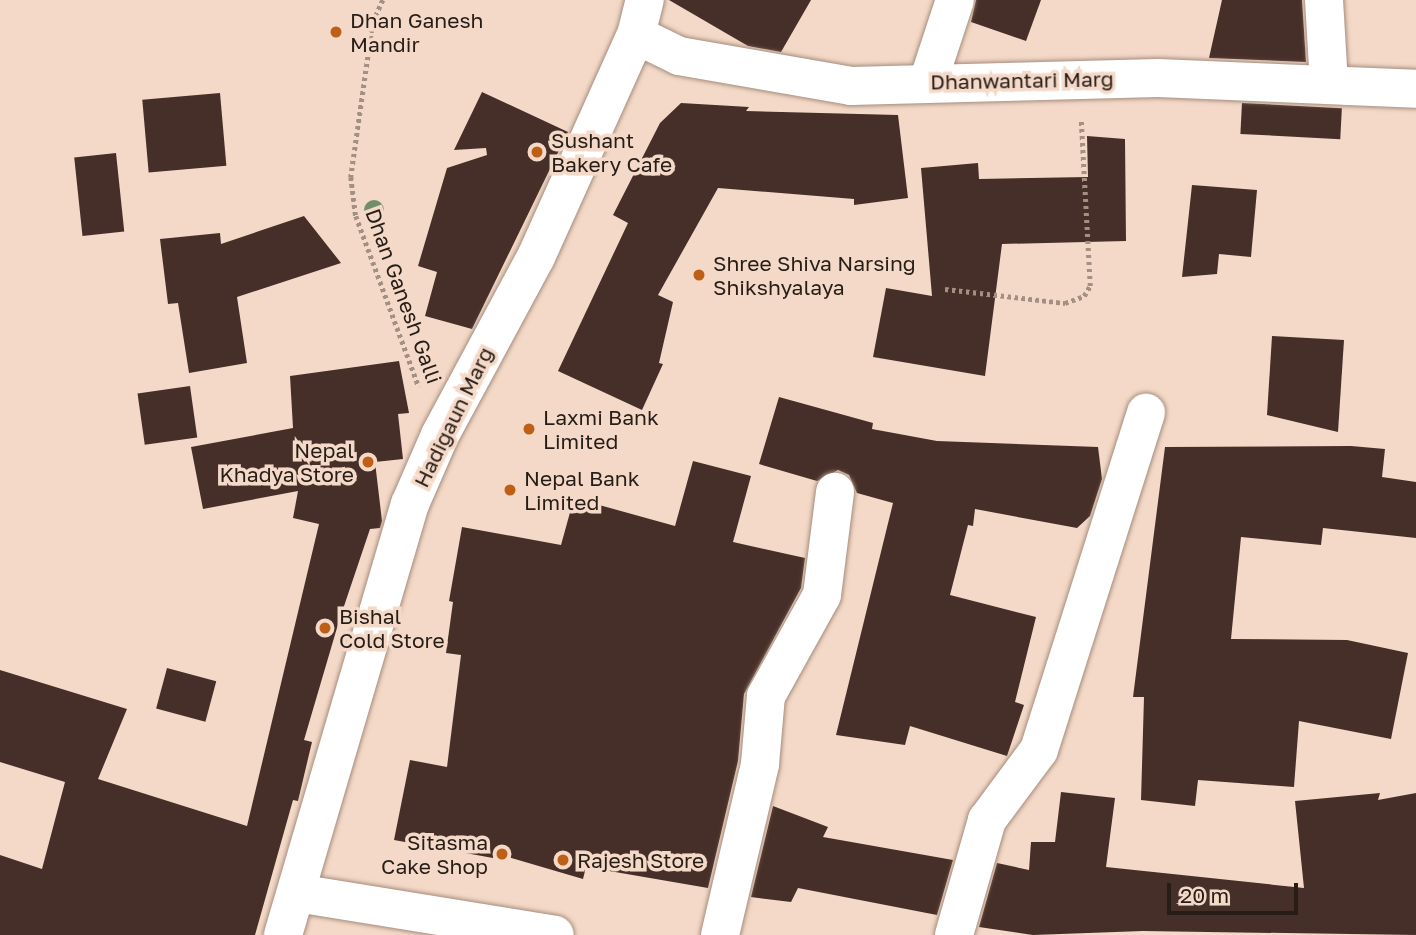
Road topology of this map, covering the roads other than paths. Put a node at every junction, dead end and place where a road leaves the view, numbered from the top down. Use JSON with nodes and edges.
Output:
{"nodes":[{"id":1,"x":955,"y":0,"type":"edge"},
{"id":2,"x":1324,"y":0,"type":"edge"},
{"id":3,"x":640,"y":18,"type":"edge"},
{"id":4,"x":928,"y":82,"type":"junction"},
{"id":5,"x":1329,"y":85,"type":"junction"},
{"id":6,"x":1416,"y":89,"type":"edge"},
{"id":7,"x":1146,"y":413,"type":"dead end"},
{"id":8,"x":835,"y":492,"type":"dead end"},
{"id":9,"x":297,"y":893,"type":"junction"},
{"id":10,"x":283,"y":935,"type":"edge"},
{"id":11,"x":555,"y":935,"type":"edge"},
{"id":12,"x":719,"y":935,"type":"edge"},
{"id":13,"x":954,"y":935,"type":"edge"}],
"edges":[{"from":1,"to":4,"type":"street"},
{"from":2,"to":5,"type":"street"},
{"from":3,"to":4,"type":"street","name":"Dhanwantari Marg"},
{"from":3,"to":9,"type":"street","name":"Hadigaun Marg"},
{"from":4,"to":5,"type":"street","name":"Dhanwantari Marg"},
{"from":5,"to":6,"type":"street","name":"Dhanwantari Marg"},
{"from":7,"to":13,"type":"street"},
{"from":8,"to":12,"type":"street"},
{"from":9,"to":10,"type":"street","name":"Hadigaun Marg"},
{"from":9,"to":11,"type":"street"}]}
